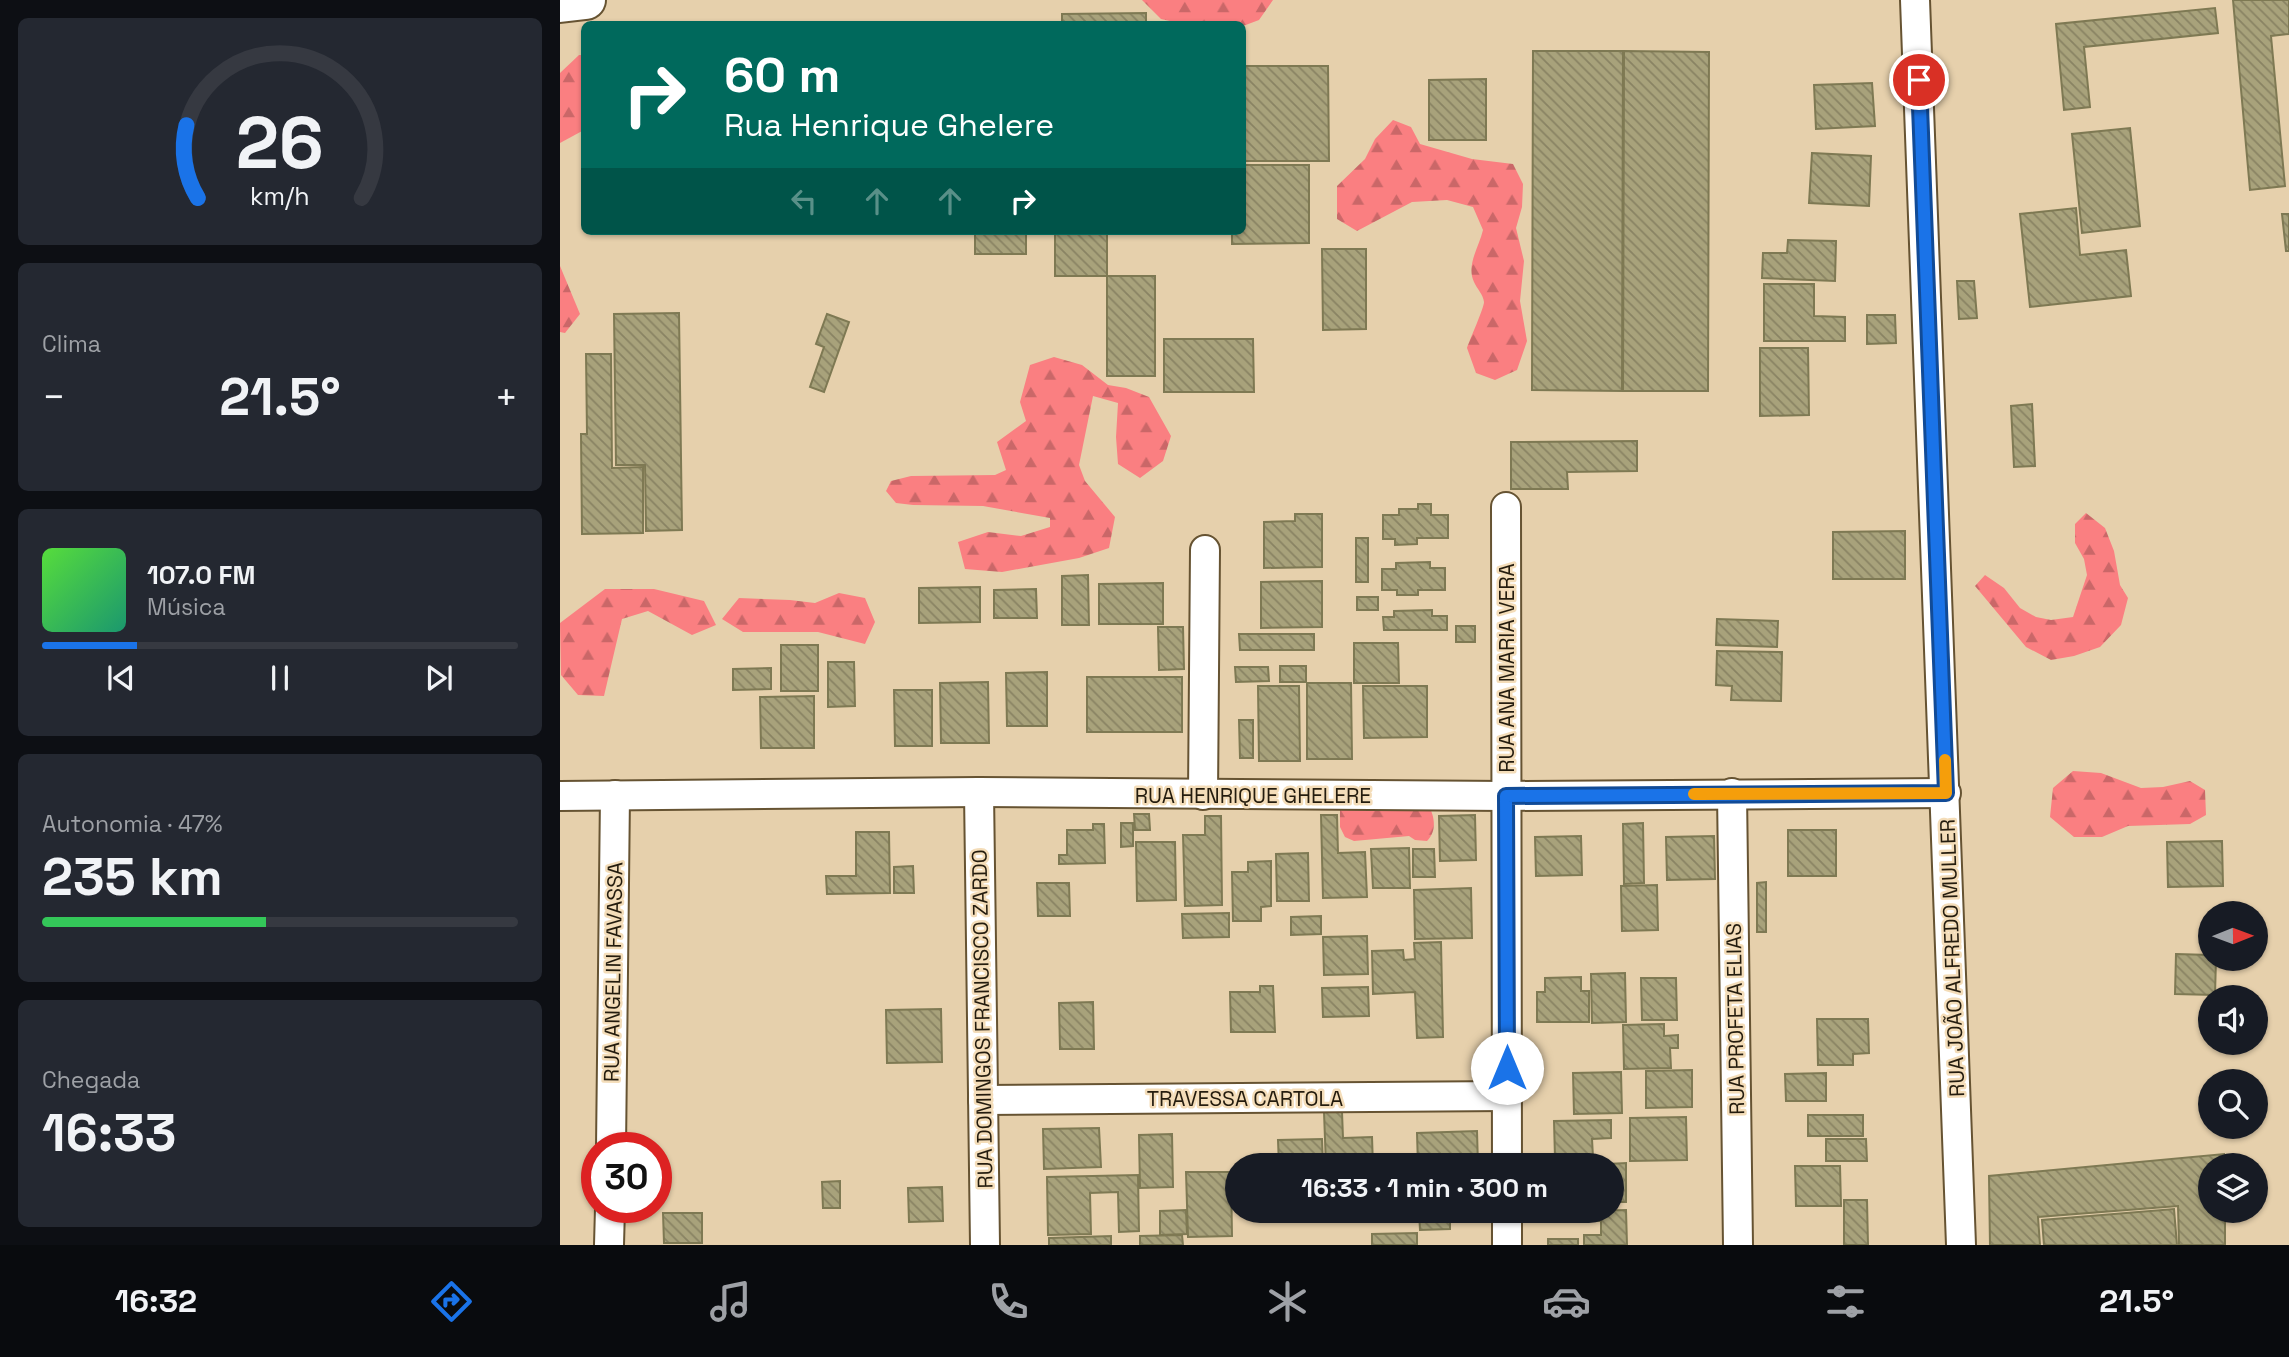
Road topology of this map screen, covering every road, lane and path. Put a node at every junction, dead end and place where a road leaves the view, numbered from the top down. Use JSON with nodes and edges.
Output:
{"nodes":[{"id":1,"x":586,"y":0,"type":"edge"},
{"id":2,"x":1915,"y":0,"type":"edge"},
{"id":3,"x":560,"y":3,"type":"edge"},
{"id":4,"x":1506,"y":507,"type":"dead end"},
{"id":5,"x":1205,"y":550,"type":"dead end"},
{"id":6,"x":979,"y":792,"type":"junction"},
{"id":7,"x":1732,"y":793,"type":"junction"},
{"id":8,"x":1946,"y":793,"type":"junction"},
{"id":9,"x":1203,"y":794,"type":"junction"},
{"id":10,"x":614,"y":795,"type":"junction"},
{"id":11,"x":560,"y":796,"type":"edge"},
{"id":12,"x":1506,"y":796,"type":"junction"},
{"id":13,"x":1507,"y":1096,"type":"junction"},
{"id":14,"x":983,"y":1100,"type":"junction"},
{"id":15,"x":611,"y":1132,"type":"edge"},
{"id":16,"x":1507,"y":1153,"type":"edge"},
{"id":17,"x":610,"y":1223,"type":"edge"},
{"id":18,"x":1507,"y":1223,"type":"edge"},
{"id":19,"x":609,"y":1245,"type":"edge"},
{"id":20,"x":985,"y":1245,"type":"edge"},
{"id":21,"x":1507,"y":1245,"type":"edge"},
{"id":22,"x":1738,"y":1245,"type":"edge"},
{"id":23,"x":1961,"y":1245,"type":"edge"}],
"edges":[{"from":1,"to":3,"type":"main road"},
{"from":2,"to":8,"type":"street","name":"RUA JOÃO ALFREDO MULLER"},
{"from":4,"to":12,"type":"street","name":"RUA ANA MARIA VERA"},
{"from":5,"to":9,"type":"street"},
{"from":6,"to":9,"type":"street","name":"RUA HENRIQUE GHELERE"},
{"from":6,"to":10,"type":"street","name":"RUA HENRIQUE GHELERE"},
{"from":6,"to":14,"type":"street","name":"RUA DOMINGOS FRANCISCO ZARDO"},
{"from":7,"to":8,"type":"street","name":"RUA HENRIQUE GHELERE"},
{"from":7,"to":12,"type":"street","name":"RUA HENRIQUE GHELERE"},
{"from":7,"to":22,"type":"street","name":"RUA PROFETA ELIAS"},
{"from":8,"to":23,"type":"street","name":"RUA JOÃO ALFREDO MULLER"},
{"from":9,"to":12,"type":"street","name":"RUA HENRIQUE GHELERE"},
{"from":10,"to":11,"type":"street","name":"RUA HENRIQUE GHELERE"},
{"from":10,"to":15,"type":"street","name":"RUA ANGELIN FAVASSA"},
{"from":12,"to":13,"type":"street","name":"RUA ANA MARIA VERA"},
{"from":13,"to":14,"type":"street","name":"TRAVESSA CARTOLA"},
{"from":13,"to":16,"type":"street","name":"RUA ANA MARIA VERA"},
{"from":14,"to":20,"type":"street","name":"RUA DOMINGOS FRANCISCO ZARDO"},
{"from":17,"to":19,"type":"street"},
{"from":18,"to":21,"type":"street"}]}
